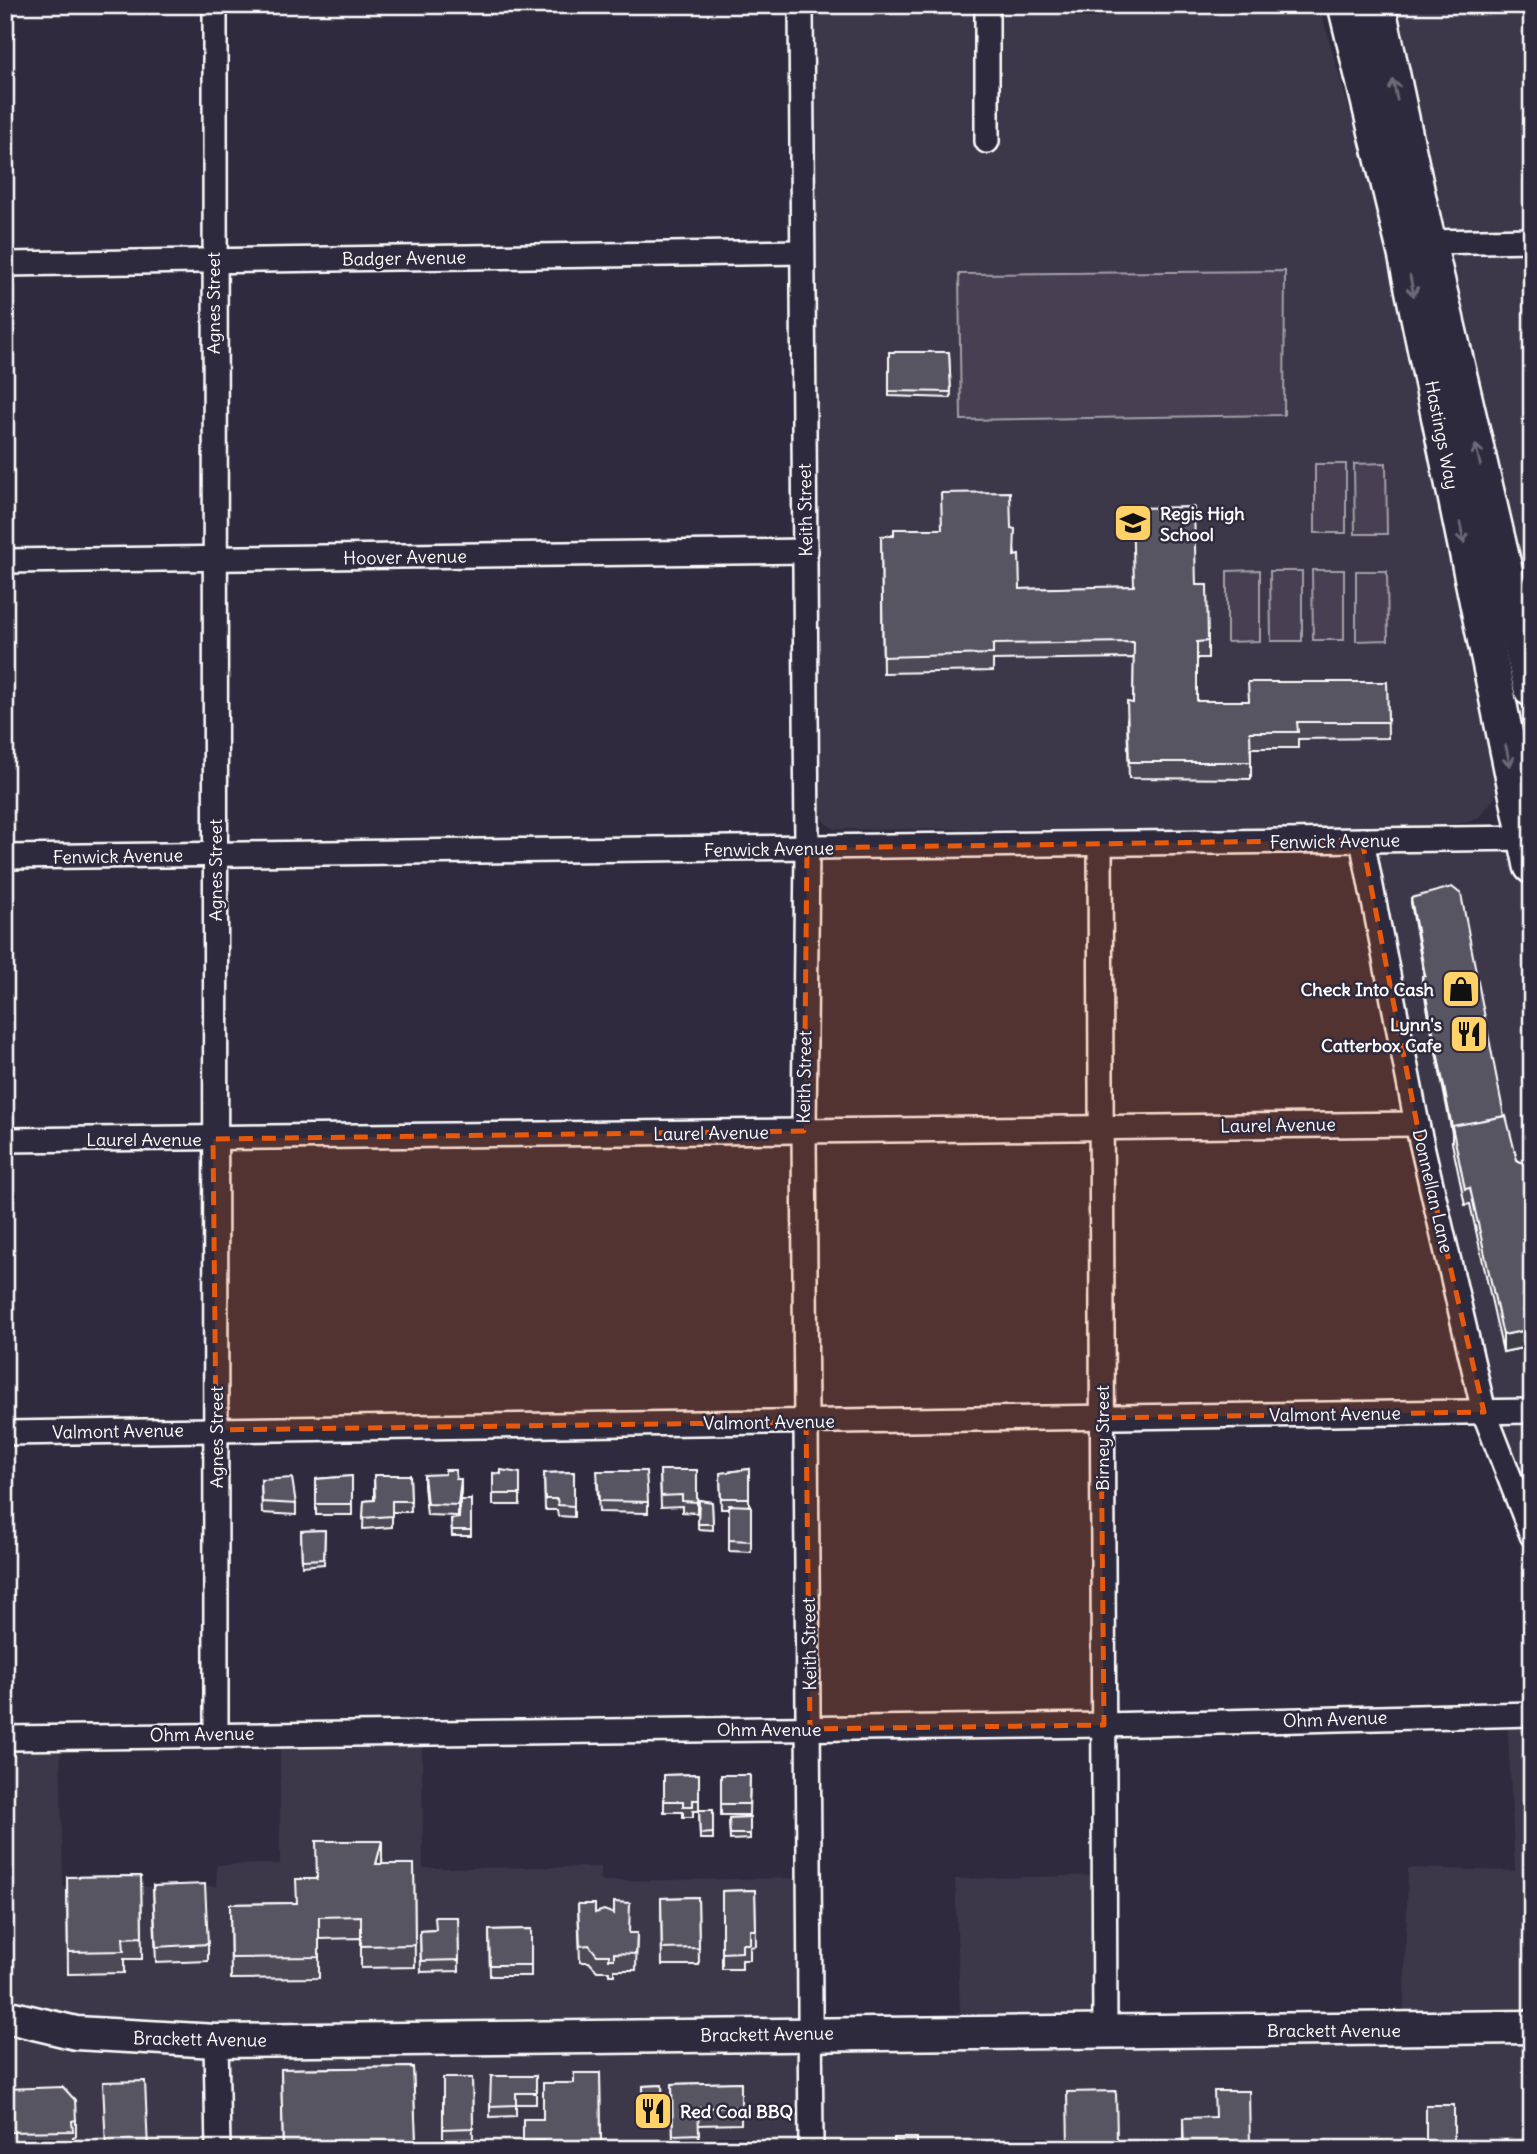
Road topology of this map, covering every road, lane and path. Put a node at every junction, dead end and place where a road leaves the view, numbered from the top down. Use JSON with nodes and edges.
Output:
{"nodes":[{"id":1,"x":215,"y":5,"type":"edge"},
{"id":2,"x":801,"y":5,"type":"edge"},
{"id":3,"x":987,"y":5,"type":"edge"},
{"id":4,"x":1346,"y":5,"type":"edge"},
{"id":5,"x":1377,"y":5,"type":"edge"},
{"id":6,"x":1362,"y":81,"type":"junction"},
{"id":7,"x":987,"y":141,"type":"dead end"},
{"id":8,"x":1532,"y":240,"type":"edge"},
{"id":9,"x":1427,"y":242,"type":"junction"},
{"id":10,"x":802,"y":252,"type":"junction"},
{"id":11,"x":213,"y":261,"type":"junction"},
{"id":12,"x":5,"y":264,"type":"edge"},
{"id":13,"x":806,"y":551,"type":"junction"},
{"id":14,"x":214,"y":559,"type":"junction"},
{"id":15,"x":5,"y":561,"type":"edge"},
{"id":16,"x":1532,"y":689,"type":"edge"},
{"id":17,"x":1362,"y":840,"type":"junction"},
{"id":18,"x":1100,"y":845,"type":"junction"},
{"id":19,"x":1530,"y":847,"type":"edge"},
{"id":20,"x":807,"y":848,"type":"junction"},
{"id":21,"x":216,"y":855,"type":"junction"},
{"id":22,"x":5,"y":857,"type":"edge"},
{"id":23,"x":1417,"y":1124,"type":"junction"},
{"id":24,"x":1102,"y":1127,"type":"junction"},
{"id":25,"x":804,"y":1131,"type":"junction"},
{"id":26,"x":213,"y":1139,"type":"junction"},
{"id":27,"x":5,"y":1140,"type":"edge"},
{"id":28,"x":1532,"y":1411,"type":"edge"},
{"id":29,"x":1484,"y":1412,"type":"junction"},
{"id":30,"x":1101,"y":1418,"type":"junction"},
{"id":31,"x":806,"y":1422,"type":"junction"},
{"id":32,"x":216,"y":1430,"type":"junction"},
{"id":33,"x":5,"y":1433,"type":"edge"},
{"id":34,"x":1532,"y":1535,"type":"edge"},
{"id":35,"x":1532,"y":1714,"type":"edge"},
{"id":36,"x":1104,"y":1726,"type":"junction"},
{"id":37,"x":810,"y":1729,"type":"junction"},
{"id":38,"x":216,"y":1734,"type":"junction"},
{"id":39,"x":5,"y":1738,"type":"edge"},
{"id":40,"x":5,"y":2016,"type":"edge"},
{"id":41,"x":1532,"y":2027,"type":"edge"},
{"id":42,"x":1105,"y":2032,"type":"junction"},
{"id":43,"x":811,"y":2034,"type":"junction"},
{"id":44,"x":216,"y":2041,"type":"junction"},
{"id":45,"x":218,"y":2149,"type":"edge"},
{"id":46,"x":811,"y":2149,"type":"edge"}],
"edges":[{"from":1,"to":11,"type":"street","name":"Agnes Street"},
{"from":2,"to":10,"type":"street","name":"Keith Street"},
{"from":3,"to":7,"type":"street"},
{"from":4,"to":6,"type":"main road","name":"Hastings Way"},
{"from":9,"to":5,"type":"main road","name":"Hastings Way","one_way":true},
{"from":6,"to":9,"type":"main road"},
{"from":6,"to":19,"type":"main road","name":"Hastings Way","one_way":true},
{"from":8,"to":9,"type":"street"},
{"from":16,"to":9,"type":"main road","name":"Hastings Way","one_way":true},
{"from":10,"to":11,"type":"street","name":"Badger Avenue"},
{"from":10,"to":13,"type":"street","name":"Keith Street"},
{"from":11,"to":12,"type":"street","name":"Badger Avenue"},
{"from":11,"to":14,"type":"street","name":"Agnes Street"},
{"from":13,"to":14,"type":"street","name":"Hoover Avenue"},
{"from":13,"to":20,"type":"street","name":"Keith Street"},
{"from":14,"to":15,"type":"street","name":"Hoover Avenue"},
{"from":14,"to":21,"type":"street","name":"Agnes Street"},
{"from":17,"to":18,"type":"street","name":"Fenwick Avenue"},
{"from":17,"to":19,"type":"street","name":"Fenwick Avenue"},
{"from":17,"to":23,"type":"street","name":"Donnellan Lane"},
{"from":18,"to":20,"type":"street","name":"Fenwick Avenue"},
{"from":18,"to":24,"type":"street","name":"Birney Street"},
{"from":20,"to":21,"type":"street","name":"Fenwick Avenue"},
{"from":20,"to":25,"type":"street","name":"Keith Street"},
{"from":21,"to":22,"type":"street","name":"Fenwick Avenue"},
{"from":21,"to":26,"type":"street","name":"Agnes Street"},
{"from":23,"to":24,"type":"street","name":"Laurel Avenue"},
{"from":23,"to":29,"type":"street","name":"Donnellan Lane"},
{"from":24,"to":25,"type":"street","name":"Laurel Avenue"},
{"from":24,"to":30,"type":"street","name":"Birney Street"},
{"from":25,"to":26,"type":"street","name":"Laurel Avenue"},
{"from":25,"to":31,"type":"street","name":"Keith Street"},
{"from":26,"to":27,"type":"street","name":"Laurel Avenue"},
{"from":26,"to":32,"type":"street","name":"Agnes Street"},
{"from":28,"to":29,"type":"street","name":"Valmont Avenue"},
{"from":29,"to":30,"type":"street","name":"Valmont Avenue"},
{"from":29,"to":34,"type":"street","name":"Donnellan Lane"},
{"from":30,"to":31,"type":"street","name":"Valmont Avenue"},
{"from":30,"to":36,"type":"street","name":"Birney Street"},
{"from":31,"to":32,"type":"street","name":"Valmont Avenue"},
{"from":31,"to":37,"type":"street","name":"Keith Street"},
{"from":32,"to":33,"type":"street","name":"Valmont Avenue"},
{"from":32,"to":38,"type":"street","name":"Agnes Street"},
{"from":35,"to":36,"type":"street","name":"Ohm Avenue"},
{"from":36,"to":37,"type":"street","name":"Ohm Avenue"},
{"from":36,"to":42,"type":"street","name":"Birney Street"},
{"from":37,"to":38,"type":"street","name":"Ohm Avenue"},
{"from":37,"to":43,"type":"street","name":"Keith Street"},
{"from":38,"to":39,"type":"street","name":"Ohm Avenue"},
{"from":40,"to":44,"type":"main road","name":"Brackett Avenue"},
{"from":41,"to":42,"type":"main road","name":"Brackett Avenue"},
{"from":42,"to":43,"type":"main road","name":"Brackett Avenue"},
{"from":43,"to":44,"type":"main road","name":"Brackett Avenue"},
{"from":43,"to":46,"type":"street","name":"Keith Street"},
{"from":44,"to":45,"type":"street"}]}
